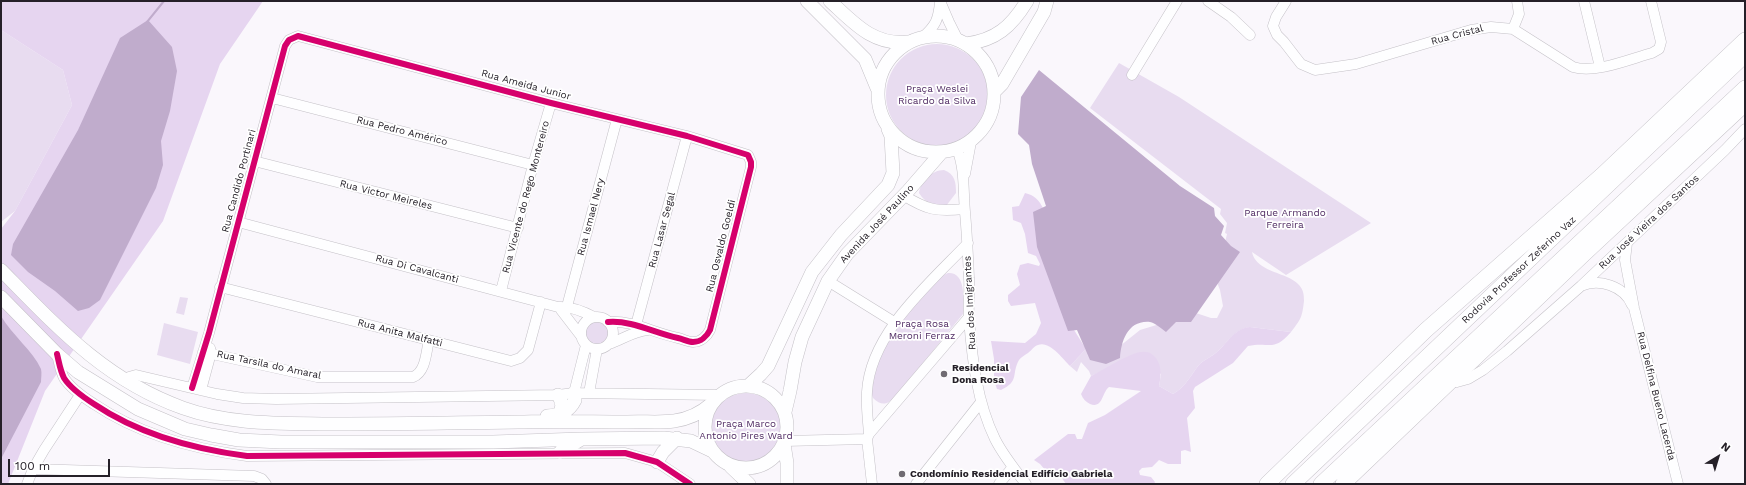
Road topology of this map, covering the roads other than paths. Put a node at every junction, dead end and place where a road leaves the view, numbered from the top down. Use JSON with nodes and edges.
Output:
{"nodes":[{"id":1,"x":807,"y":1,"type":"edge"},
{"id":2,"x":830,"y":1,"type":"edge"},
{"id":3,"x":940,"y":1,"type":"edge"},
{"id":4,"x":1027,"y":1,"type":"edge"},
{"id":5,"x":1047,"y":1,"type":"edge"},
{"id":6,"x":1177,"y":1,"type":"edge"},
{"id":7,"x":1208,"y":1,"type":"edge"},
{"id":8,"x":1286,"y":1,"type":"edge"},
{"id":9,"x":1517,"y":1,"type":"edge"},
{"id":10,"x":1584,"y":1,"type":"edge"},
{"id":11,"x":1651,"y":1,"type":"edge"},
{"id":12,"x":1513,"y":29,"type":"junction"},
{"id":13,"x":1250,"y":35,"type":"dead end"},
{"id":14,"x":293,"y":37,"type":"joint"},
{"id":15,"x":923,"y":37,"type":"junction"},
{"id":16,"x":1745,"y":40,"type":"edge"},
{"id":17,"x":908,"y":42,"type":"junction"},
{"id":18,"x":962,"y":42,"type":"junction"},
{"id":19,"x":1745,"y":55,"type":"edge"},
{"id":20,"x":1600,"y":67,"type":"junction"},
{"id":21,"x":1132,"y":76,"type":"dead end"},
{"id":22,"x":877,"y":88,"type":"junction"},
{"id":23,"x":1745,"y":88,"type":"edge"},
{"id":24,"x":995,"y":91,"type":"junction"},
{"id":25,"x":272,"y":98,"type":"junction"},
{"id":26,"x":551,"y":103,"type":"junction"},
{"id":27,"x":1745,"y":104,"type":"edge"},
{"id":28,"x":618,"y":119,"type":"junction"},
{"id":29,"x":886,"y":126,"type":"junction"},
{"id":30,"x":1745,"y":129,"type":"edge"},
{"id":31,"x":687,"y":136,"type":"junction"},
{"id":32,"x":971,"y":142,"type":"junction"},
{"id":33,"x":956,"y":149,"type":"junction"},
{"id":34,"x":941,"y":153,"type":"junction"},
{"id":35,"x":750,"y":159,"type":"joint"},
{"id":36,"x":254,"y":161,"type":"junction"},
{"id":37,"x":533,"y":165,"type":"junction"},
{"id":38,"x":964,"y":180,"type":"junction"},
{"id":39,"x":903,"y":195,"type":"junction"},
{"id":40,"x":964,"y":209,"type":"junction"},
{"id":41,"x":238,"y":222,"type":"junction"},
{"id":42,"x":518,"y":228,"type":"junction"},
{"id":43,"x":968,"y":243,"type":"junction"},
{"id":44,"x":1627,"y":243,"type":"junction"},
{"id":45,"x":1,"y":270,"type":"edge"},
{"id":46,"x":828,"y":281,"type":"junction"},
{"id":47,"x":1581,"y":286,"type":"junction"},
{"id":48,"x":220,"y":287,"type":"junction"},
{"id":49,"x":501,"y":291,"type":"junction"},
{"id":50,"x":1,"y":297,"type":"edge"},
{"id":51,"x":540,"y":302,"type":"junction"},
{"id":52,"x":1634,"y":308,"type":"junction"},
{"id":53,"x":563,"y":309,"type":"junction"},
{"id":54,"x":594,"y":317,"type":"junction"},
{"id":55,"x":969,"y":317,"type":"junction"},
{"id":56,"x":608,"y":322,"type":"junction"},
{"id":57,"x":894,"y":322,"type":"junction"},
{"id":58,"x":636,"y":325,"type":"junction"},
{"id":59,"x":648,"y":330,"type":"junction"},
{"id":60,"x":581,"y":336,"type":"junction"},
{"id":61,"x":429,"y":340,"type":"junction"},
{"id":62,"x":608,"y":344,"type":"junction"},
{"id":63,"x":586,"y":345,"type":"junction"},
{"id":64,"x":597,"y":349,"type":"junction"},
{"id":65,"x":207,"y":352,"type":"junction"},
{"id":66,"x":57,"y":354,"type":"junction"},
{"id":67,"x":125,"y":381,"type":"junction"},
{"id":68,"x":1449,"y":382,"type":"junction"},
{"id":69,"x":748,"y":386,"type":"junction"},
{"id":70,"x":196,"y":389,"type":"junction"},
{"id":71,"x":574,"y":393,"type":"junction"},
{"id":72,"x":589,"y":393,"type":"junction"},
{"id":73,"x":80,"y":395,"type":"junction"},
{"id":74,"x":558,"y":396,"type":"junction"},
{"id":75,"x":716,"y":399,"type":"junction"},
{"id":76,"x":981,"y":402,"type":"junction"},
{"id":77,"x":785,"y":412,"type":"junction"},
{"id":78,"x":558,"y":415,"type":"junction"},
{"id":79,"x":523,"y":422,"type":"junction"},
{"id":80,"x":442,"y":424,"type":"junction"},
{"id":81,"x":868,"y":437,"type":"junction"},
{"id":82,"x":677,"y":438,"type":"junction"},
{"id":83,"x":581,"y":439,"type":"junction"},
{"id":84,"x":492,"y":442,"type":"junction"},
{"id":85,"x":785,"y":442,"type":"junction"},
{"id":86,"x":712,"y":451,"type":"junction"},
{"id":87,"x":560,"y":452,"type":"junction"},
{"id":88,"x":657,"y":462,"type":"junction"},
{"id":89,"x":787,"y":463,"type":"junction"},
{"id":90,"x":728,"y":465,"type":"junction"},
{"id":91,"x":1012,"y":468,"type":"junction"},
{"id":92,"x":33,"y":469,"type":"junction"},
{"id":93,"x":27,"y":484,"type":"edge"},
{"id":94,"x":266,"y":484,"type":"edge"},
{"id":95,"x":690,"y":484,"type":"edge"},
{"id":96,"x":749,"y":484,"type":"edge"},
{"id":97,"x":787,"y":484,"type":"edge"},
{"id":98,"x":793,"y":484,"type":"edge"},
{"id":99,"x":872,"y":484,"type":"edge"},
{"id":100,"x":916,"y":484,"type":"edge"},
{"id":101,"x":999,"y":484,"type":"edge"},
{"id":102,"x":1026,"y":484,"type":"edge"},
{"id":103,"x":1268,"y":484,"type":"edge"},
{"id":104,"x":1293,"y":484,"type":"edge"},
{"id":105,"x":1321,"y":484,"type":"edge"},
{"id":106,"x":1343,"y":484,"type":"edge"},
{"id":107,"x":1678,"y":484,"type":"edge"}],
"edges":[{"from":1,"to":22,"type":"main road"},
{"from":2,"to":17,"type":"main road"},
{"from":3,"to":15,"type":"street"},
{"from":3,"to":18,"type":"street"},
{"from":4,"to":18,"type":"main road"},
{"from":5,"to":24,"type":"main road"},
{"from":6,"to":21,"type":"street"},
{"from":7,"to":13,"type":"street"},
{"from":8,"to":12,"type":"street","name":"Rua Cristal"},
{"from":9,"to":12,"type":"street"},
{"from":10,"to":20,"type":"street"},
{"from":11,"to":20,"type":"street","name":"Rua Cristal"},
{"from":12,"to":20,"type":"street","name":"Rua Cristal"},
{"from":14,"to":25,"type":"street","name":"Rua Candido Portinari"},
{"from":14,"to":26,"type":"street","name":"Rua Ameida Junior"},
{"from":15,"to":17,"type":"main road"},
{"from":15,"to":18,"type":"main road"},
{"from":16,"to":103,"type":"highway"},
{"from":17,"to":22,"type":"main road"},
{"from":18,"to":24,"type":"main road"},
{"from":19,"to":104,"type":"highway","name":"Rodovia Professor Zeferino Vaz"},
{"from":22,"to":29,"type":"main road"},
{"from":23,"to":105,"type":"highway"},
{"from":24,"to":32,"type":"main road"},
{"from":25,"to":36,"type":"street","name":"Rua Candido Portinari"},
{"from":25,"to":37,"type":"street","name":"Rua Pedro Américo"},
{"from":26,"to":28,"type":"street","name":"Rua Ameida Junior"},
{"from":26,"to":37,"type":"street","name":"Rua Vicente do Rego Montereiro"},
{"from":27,"to":68,"type":"highway"},
{"from":28,"to":31,"type":"street","name":"Rua Ameida Junior"},
{"from":28,"to":53,"type":"street","name":"Rua Ismael Nery"},
{"from":29,"to":34,"type":"main road"},
{"from":29,"to":69,"type":"main road","name":"Avenida José Paulino"},
{"from":30,"to":44,"type":"street","name":"Rua José Vieira dos Santos"},
{"from":31,"to":35,"type":"street","name":"Rua Ameida Junior"},
{"from":31,"to":58,"type":"street","name":"Rua Lasar Segal"},
{"from":32,"to":33,"type":"main road"},
{"from":32,"to":38,"type":"street","name":"Rua dos Imigrantes"},
{"from":33,"to":34,"type":"main road"},
{"from":33,"to":38,"type":"street","name":"Rua dos Imigrantes"},
{"from":34,"to":39,"type":"main road","name":"Avenida José Paulino"},
{"from":35,"to":59,"type":"street","name":"Rua Osvaldo Goeldi"},
{"from":36,"to":41,"type":"street","name":"Rua Candido Portinari"},
{"from":36,"to":42,"type":"street","name":"Rua Victor Meireles"},
{"from":37,"to":42,"type":"street","name":"Rua Vicente do Rego Montereiro"},
{"from":38,"to":40,"type":"street","name":"Rua dos Imigrantes"},
{"from":39,"to":40,"type":"street"},
{"from":39,"to":46,"type":"main road","name":"Avenida José Paulino"},
{"from":40,"to":43,"type":"street","name":"Rua dos Imigrantes"},
{"from":41,"to":48,"type":"street","name":"Rua Candido Portinari"},
{"from":41,"to":49,"type":"street","name":"Rua Di Cavalcanti"},
{"from":42,"to":49,"type":"street","name":"Rua Vicente do Rego Montereiro"},
{"from":43,"to":55,"type":"street","name":"Rua dos Imigrantes"},
{"from":43,"to":57,"type":"street"},
{"from":44,"to":47,"type":"street","name":"Rua José Vieira dos Santos"},
{"from":44,"to":52,"type":"street","name":"Rua Delfina Bueno Lacerda"},
{"from":45,"to":67,"type":"main road"},
{"from":46,"to":57,"type":"street"},
{"from":46,"to":77,"type":"main road","name":"Avenida José Paulino"},
{"from":47,"to":52,"type":"street","name":"Rua Delfina Bueno Lacerda"},
{"from":47,"to":68,"type":"street","name":"Rua José Vieira dos Santos"},
{"from":48,"to":61,"type":"street","name":"Rua Anita Malfatti"},
{"from":48,"to":65,"type":"street","name":"Rua Candido Portinari"},
{"from":49,"to":51,"type":"street","name":"Rua Di Cavalcanti"},
{"from":50,"to":66,"type":"main road"},
{"from":51,"to":53,"type":"street","name":"Rua Di Cavalcanti"},
{"from":51,"to":61,"type":"street","name":"Rua Anita Malfatti"},
{"from":52,"to":107,"type":"street","name":"Rua Delfina Bueno Lacerda"},
{"from":53,"to":54,"type":"street","name":"Rua Di Cavalcanti"},
{"from":53,"to":60,"type":"street"},
{"from":54,"to":56,"type":"street"},
{"from":54,"to":60,"type":"street"},
{"from":55,"to":76,"type":"street","name":"Rua dos Imigrantes"},
{"from":55,"to":81,"type":"street"},
{"from":56,"to":58,"type":"street"},
{"from":56,"to":62,"type":"street"},
{"from":57,"to":81,"type":"street"},
{"from":58,"to":59,"type":"street"},
{"from":59,"to":62,"type":"street"},
{"from":60,"to":63,"type":"street"},
{"from":61,"to":65,"type":"street","name":"Rua Tarsila do Amaral"},
{"from":62,"to":64,"type":"street"},
{"from":63,"to":64,"type":"street"},
{"from":63,"to":71,"type":"street"},
{"from":64,"to":72,"type":"street"},
{"from":65,"to":70,"type":"street","name":"Rua Candido Portinari"},
{"from":66,"to":73,"type":"street"},
{"from":66,"to":84,"type":"main road"},
{"from":67,"to":70,"type":"street"},
{"from":67,"to":80,"type":"main road"},
{"from":68,"to":106,"type":"highway"},
{"from":69,"to":75,"type":"main road"},
{"from":69,"to":77,"type":"main road"},
{"from":70,"to":74,"type":"street"},
{"from":71,"to":72,"type":"street"},
{"from":71,"to":74,"type":"street"},
{"from":71,"to":78,"type":"main road"},
{"from":72,"to":75,"type":"street"},
{"from":73,"to":87,"type":"street"},
{"from":73,"to":92,"type":"street"},
{"from":74,"to":78,"type":"main road"},
{"from":75,"to":79,"type":"main road"},
{"from":75,"to":86,"type":"main road"},
{"from":76,"to":91,"type":"street","name":"Rua dos Imigrantes"},
{"from":76,"to":100,"type":"street"},
{"from":77,"to":85,"type":"main road"},
{"from":78,"to":79,"type":"main road"},
{"from":79,"to":80,"type":"main road"},
{"from":80,"to":84,"type":"main road"},
{"from":81,"to":85,"type":"street"},
{"from":81,"to":99,"type":"street"},
{"from":82,"to":83,"type":"main road"},
{"from":82,"to":86,"type":"main road"},
{"from":82,"to":88,"type":"main road"},
{"from":83,"to":84,"type":"main road"},
{"from":83,"to":87,"type":"main road"},
{"from":85,"to":89,"type":"main road"},
{"from":85,"to":90,"type":"main road"},
{"from":86,"to":90,"type":"main road"},
{"from":87,"to":88,"type":"street"},
{"from":88,"to":95,"type":"street"},
{"from":89,"to":97,"type":"main road"},
{"from":89,"to":98,"type":"main road"},
{"from":90,"to":96,"type":"main road"},
{"from":91,"to":101,"type":"street"},
{"from":91,"to":102,"type":"street","name":"Rua dos Imigrantes"},
{"from":92,"to":93,"type":"street"},
{"from":92,"to":94,"type":"street"}]}
